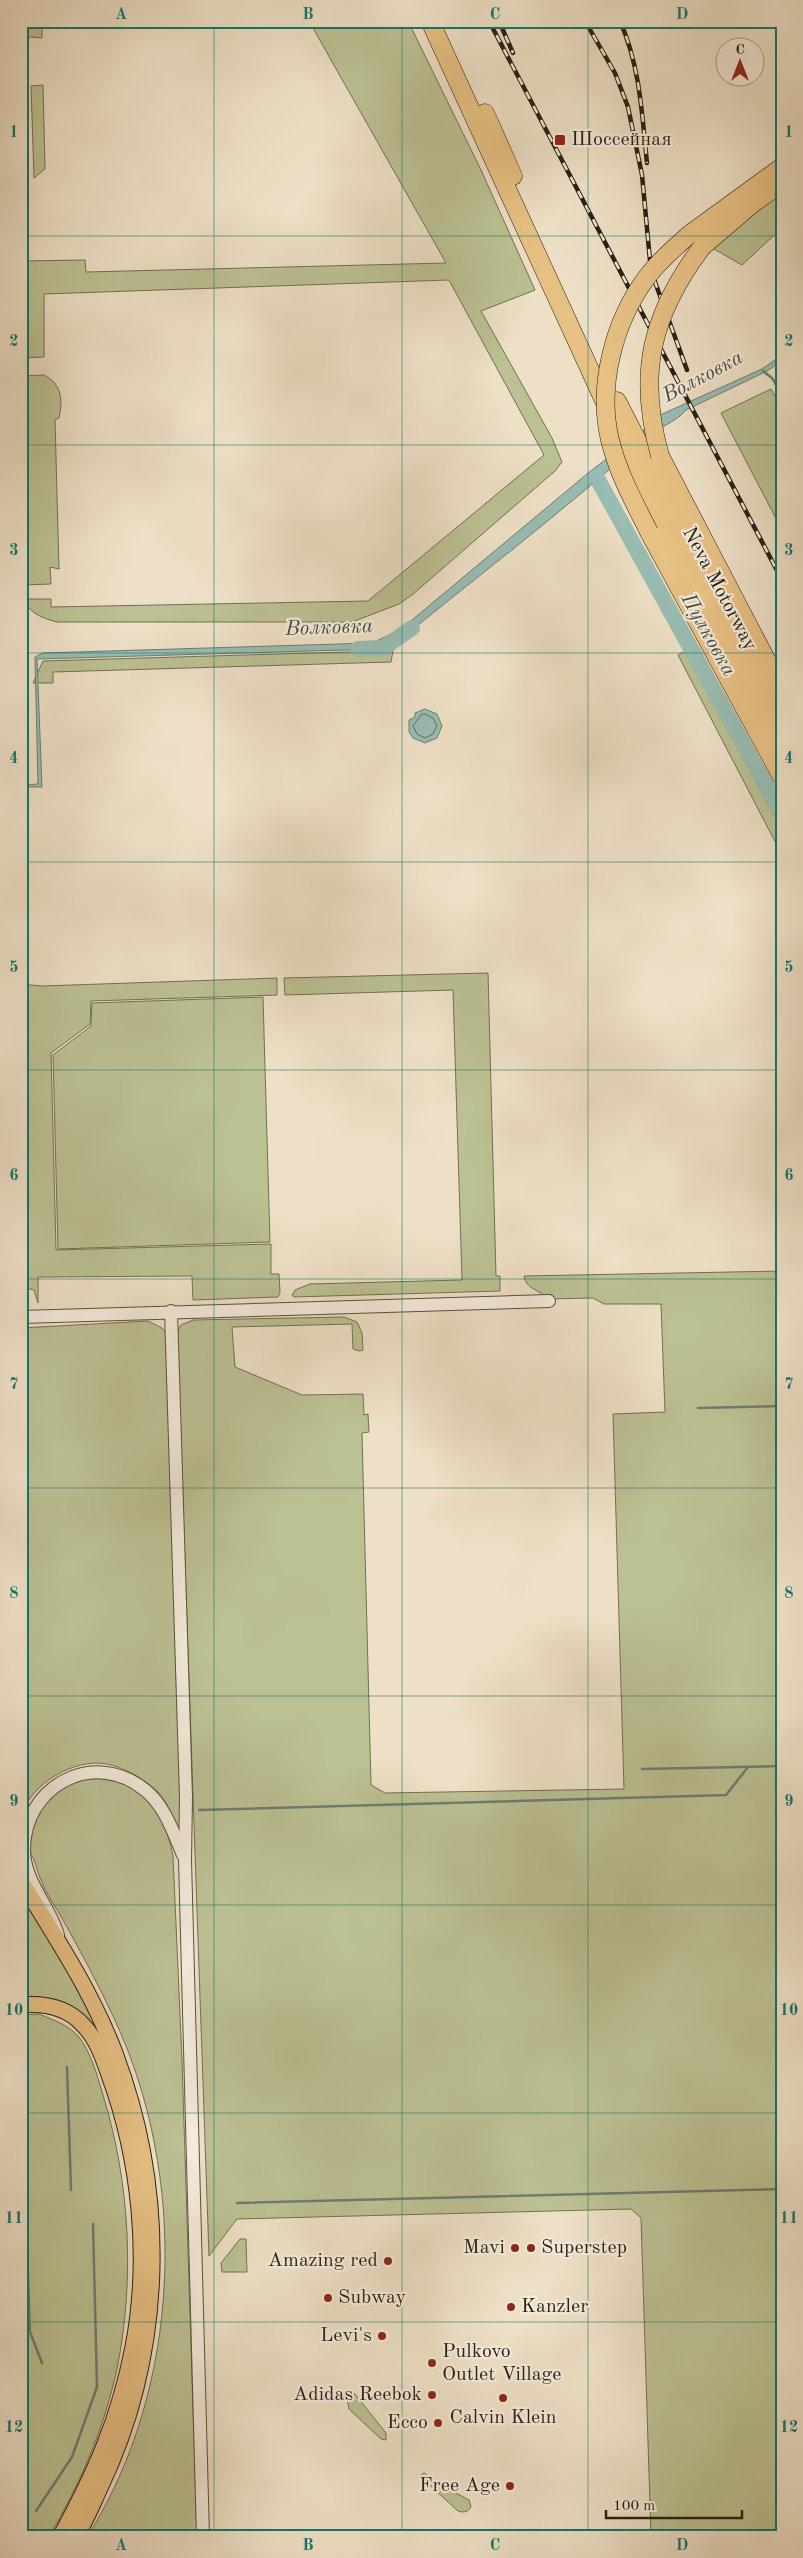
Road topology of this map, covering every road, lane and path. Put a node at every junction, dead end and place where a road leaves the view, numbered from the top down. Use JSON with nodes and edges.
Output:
{"nodes":[{"id":1,"x":430,"y":21,"type":"edge"},
{"id":2,"x":443,"y":21,"type":"edge"},
{"id":3,"x":782,"y":167,"type":"edge"},
{"id":4,"x":782,"y":183,"type":"edge"},
{"id":5,"x":669,"y":523,"type":"junction"},
{"id":6,"x":782,"y":690,"type":"edge"},
{"id":7,"x":782,"y":721,"type":"edge"},
{"id":8,"x":782,"y":750,"type":"edge"},
{"id":9,"x":782,"y":776,"type":"edge"},
{"id":10,"x":549,"y":1301,"type":"dead end"},
{"id":11,"x":171,"y":1311,"type":"junction"},
{"id":12,"x":21,"y":1317,"type":"edge"},
{"id":13,"x":185,"y":1860,"type":"junction"},
{"id":14,"x":21,"y":1881,"type":"edge"},
{"id":15,"x":61,"y":1947,"type":"junction"},
{"id":16,"x":21,"y":2005,"type":"edge"},
{"id":17,"x":60,"y":2537,"type":"edge"},
{"id":18,"x":76,"y":2537,"type":"edge"},
{"id":19,"x":202,"y":2537,"type":"edge"},
{"id":20,"x":312,"y":2537,"type":"edge"},
{"id":21,"x":318,"y":2537,"type":"edge"}],
"edges":[{"from":1,"to":5,"type":"highway"},
{"from":2,"to":5,"type":"highway"},
{"from":3,"to":5,"type":"highway","bridge":true},
{"from":4,"to":5,"type":"highway","bridge":true},
{"from":5,"to":6,"type":"highway","name":"Neva Motorway"},
{"from":5,"to":7,"type":"highway","name":"Neva Motorway"},
{"from":5,"to":8,"type":"highway","name":"Neva Motorway"},
{"from":5,"to":9,"type":"highway","name":"Neva Motorway"},
{"from":10,"to":11,"type":"street"},
{"from":11,"to":12,"type":"street"},
{"from":11,"to":13,"type":"street"},
{"from":13,"to":15,"type":"street"},
{"from":13,"to":19,"type":"street"},
{"from":14,"to":15,"type":"main road"},
{"from":15,"to":18,"type":"main road"},
{"from":16,"to":17,"type":"main road"},
{"from":20,"to":21,"type":"street"}]}
